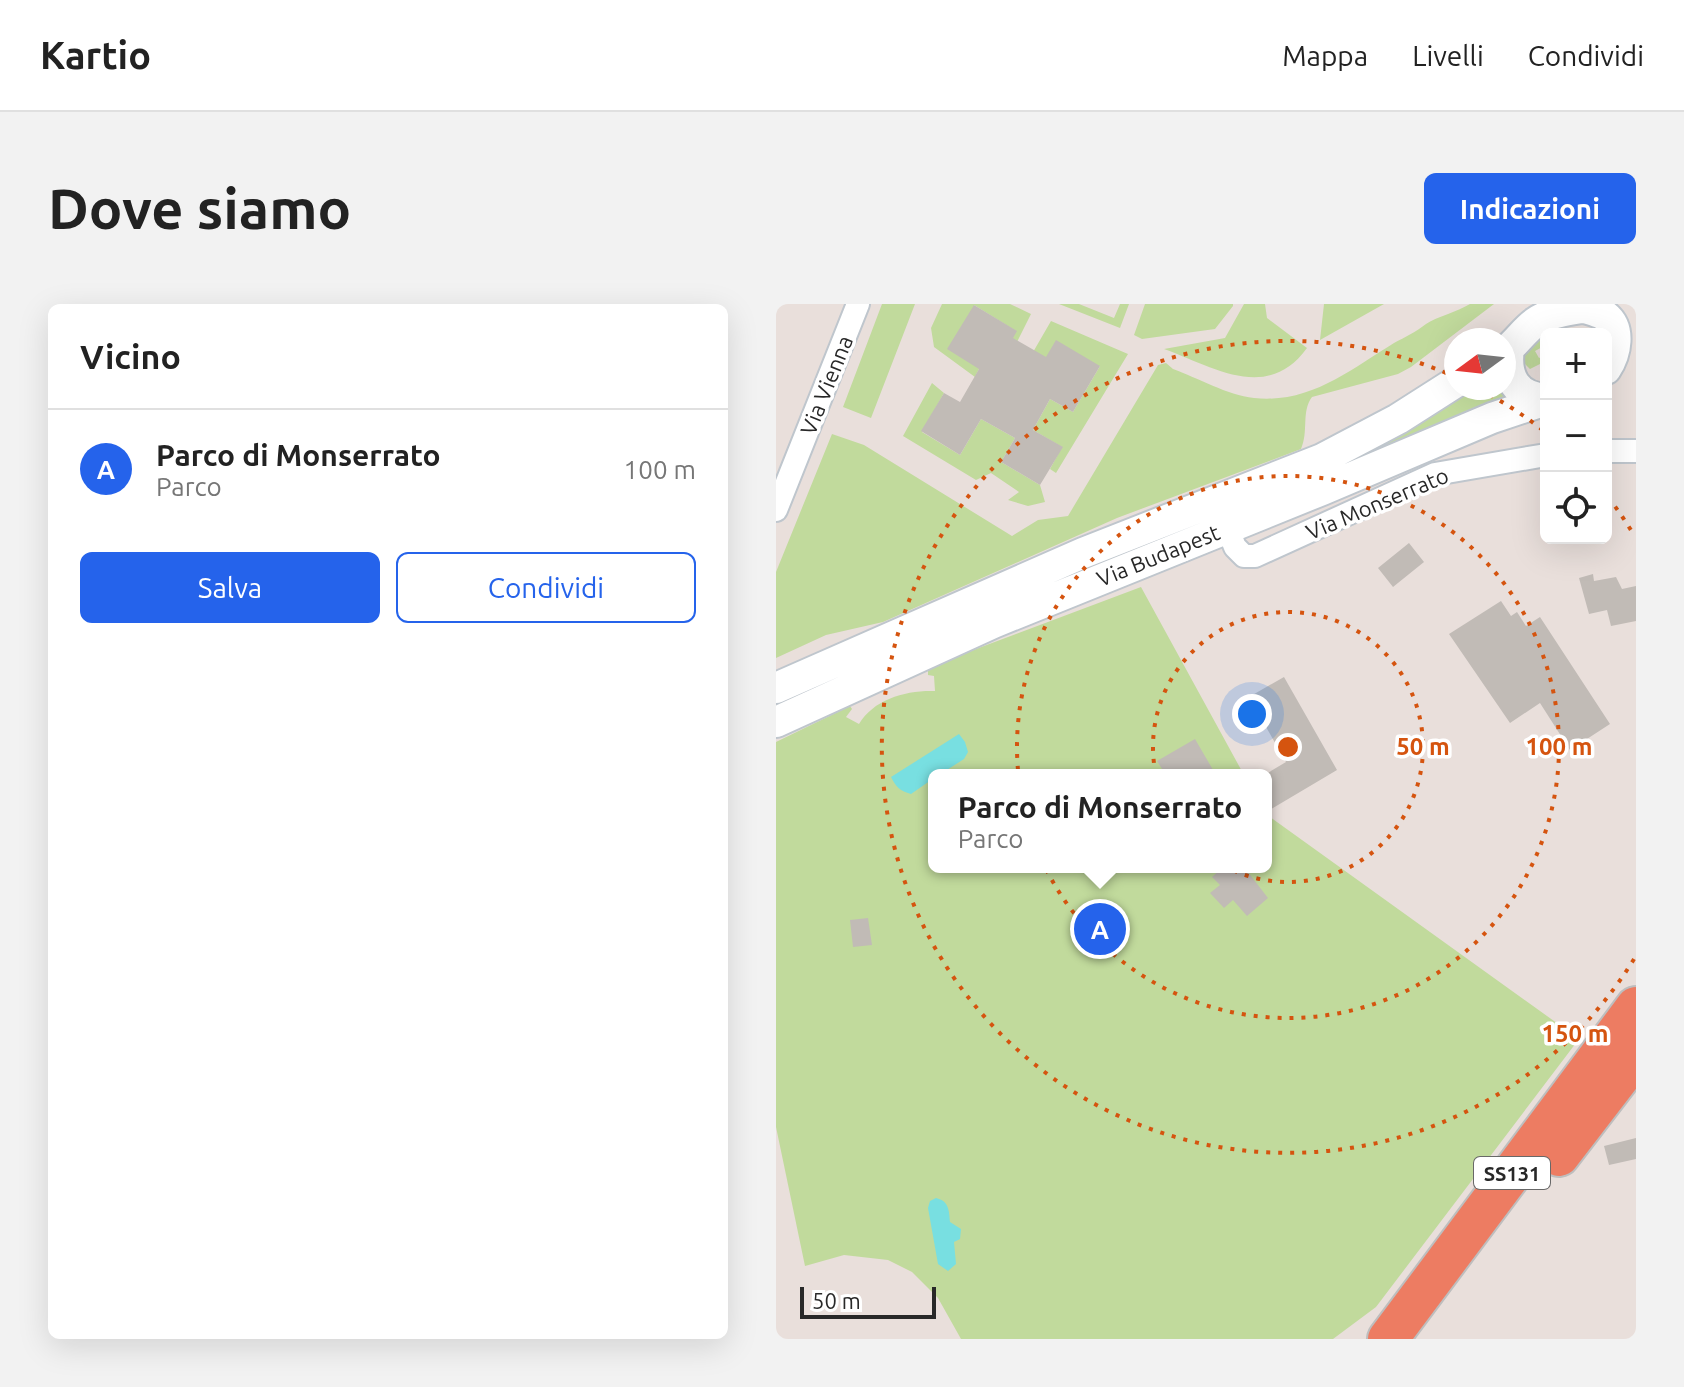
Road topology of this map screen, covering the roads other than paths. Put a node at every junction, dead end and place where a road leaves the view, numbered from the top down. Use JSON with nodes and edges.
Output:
{"nodes":[{"id":1,"x":858,"y":304,"type":"edge"},
{"id":2,"x":1591,"y":306,"type":"edge"},
{"id":3,"x":1516,"y":341,"type":"edge"},
{"id":4,"x":1636,"y":350,"type":"edge"},
{"id":5,"x":1612,"y":360,"type":"edge"},
{"id":6,"x":1612,"y":366,"type":"edge"},
{"id":7,"x":1516,"y":385,"type":"edge"},
{"id":8,"x":1444,"y":390,"type":"edge"},
{"id":9,"x":1540,"y":398,"type":"edge"},
{"id":10,"x":1540,"y":402,"type":"edge"},
{"id":11,"x":1612,"y":451,"type":"edge"},
{"id":12,"x":1636,"y":451,"type":"edge"},
{"id":13,"x":1540,"y":456,"type":"edge"},
{"id":14,"x":776,"y":510,"type":"edge"},
{"id":15,"x":1227,"y":527,"type":"junction"},
{"id":16,"x":776,"y":688,"type":"edge"},
{"id":17,"x":776,"y":722,"type":"edge"},
{"id":18,"x":1636,"y":1007,"type":"edge"},
{"id":19,"x":1636,"y":1056,"type":"edge"},
{"id":20,"x":1388,"y":1339,"type":"edge"},
{"id":21,"x":1416,"y":1339,"type":"edge"}],
"edges":[{"from":1,"to":14,"type":"street","name":"Via Vienna"},
{"from":2,"to":3,"type":"main road"},
{"from":2,"to":5,"type":"main road"},
{"from":4,"to":6,"type":"main road"},
{"from":7,"to":9,"type":"main road"},
{"from":8,"to":16,"type":"main road","name":"Via Budapest"},
{"from":10,"to":15,"type":"main road","name":"Via Budapest"},
{"from":11,"to":12,"type":"street"},
{"from":13,"to":15,"type":"street","name":"Via Monserrato"},
{"from":15,"to":17,"type":"main road","name":"Via Budapest"},
{"from":18,"to":20,"type":"highway","number":"SS131"},
{"from":19,"to":21,"type":"highway","number":"SS131"}]}
